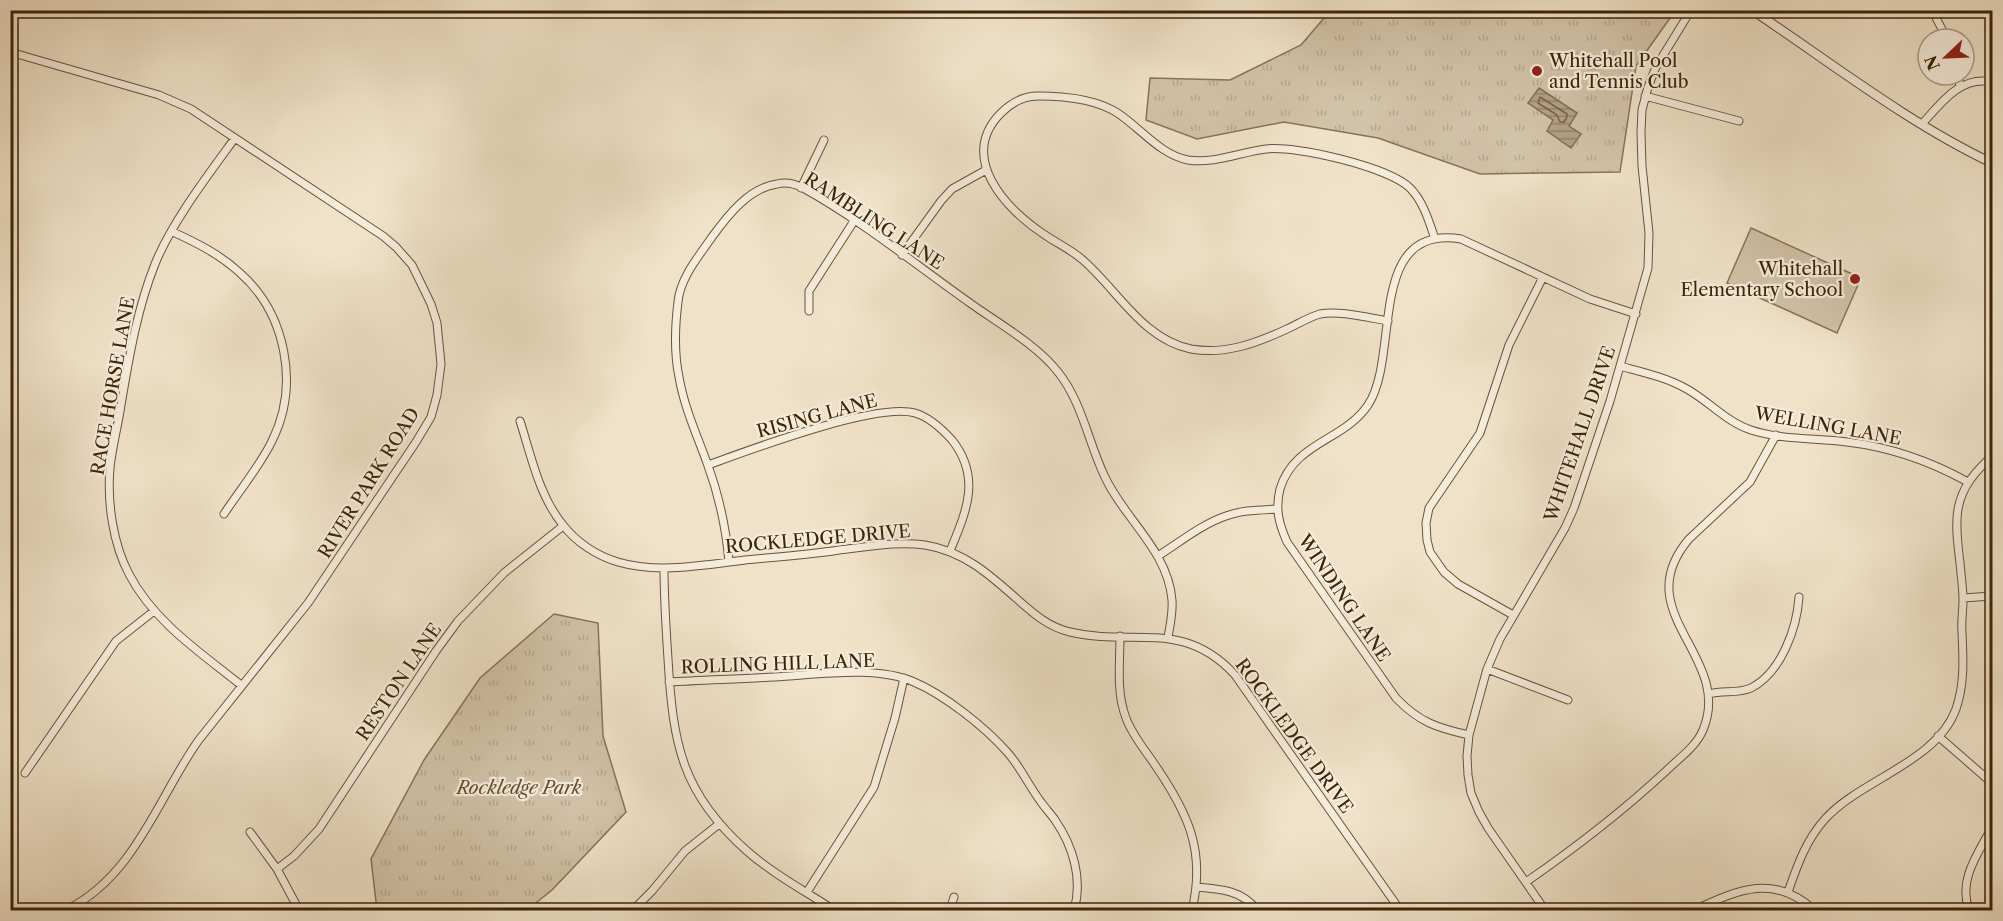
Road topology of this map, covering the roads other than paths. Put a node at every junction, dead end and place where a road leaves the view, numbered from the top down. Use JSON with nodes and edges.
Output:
{"nodes":[{"id":1,"x":1691,"y":10,"type":"edge"},
{"id":2,"x":1752,"y":10,"type":"edge"},
{"id":3,"x":1932,"y":10,"type":"edge"},
{"id":4,"x":1941,"y":27,"type":"edge"},
{"id":5,"x":10,"y":52,"type":"edge"},
{"id":6,"x":1976,"y":82,"type":"edge"},
{"id":7,"x":1992,"y":82,"type":"edge"},
{"id":8,"x":1960,"y":87,"type":"edge"},
{"id":9,"x":1645,"y":96,"type":"junction"},
{"id":10,"x":1738,"y":121,"type":"dead end"},
{"id":11,"x":1922,"y":124,"type":"junction"},
{"id":12,"x":235,"y":138,"type":"junction"},
{"id":13,"x":824,"y":140,"type":"dead end"},
{"id":14,"x":1992,"y":163,"type":"edge"},
{"id":15,"x":986,"y":170,"type":"junction"},
{"id":16,"x":801,"y":188,"type":"junction"},
{"id":17,"x":854,"y":221,"type":"junction"},
{"id":18,"x":173,"y":232,"type":"junction"},
{"id":19,"x":1435,"y":239,"type":"junction"},
{"id":20,"x":902,"y":255,"type":"junction"},
{"id":21,"x":1543,"y":277,"type":"junction"},
{"id":22,"x":809,"y":311,"type":"dead end"},
{"id":23,"x":1636,"y":314,"type":"junction"},
{"id":24,"x":1388,"y":321,"type":"junction"},
{"id":25,"x":1620,"y":366,"type":"junction"},
{"id":26,"x":520,"y":421,"type":"dead end"},
{"id":27,"x":1776,"y":435,"type":"junction"},
{"id":28,"x":1992,"y":456,"type":"edge"},
{"id":29,"x":708,"y":465,"type":"junction"},
{"id":30,"x":1968,"y":482,"type":"junction"},
{"id":31,"x":1277,"y":509,"type":"junction"},
{"id":32,"x":224,"y":514,"type":"dead end"},
{"id":33,"x":563,"y":526,"type":"junction"},
{"id":34,"x":950,"y":551,"type":"junction"},
{"id":35,"x":1158,"y":556,"type":"junction"},
{"id":36,"x":729,"y":562,"type":"junction"},
{"id":37,"x":664,"y":568,"type":"junction"},
{"id":38,"x":1992,"y":596,"type":"edge"},
{"id":39,"x":1799,"y":597,"type":"dead end"},
{"id":40,"x":1963,"y":598,"type":"junction"},
{"id":41,"x":154,"y":611,"type":"junction"},
{"id":42,"x":1513,"y":615,"type":"junction"},
{"id":43,"x":1120,"y":636,"type":"junction"},
{"id":44,"x":1168,"y":638,"type":"junction"},
{"id":45,"x":1487,"y":669,"type":"junction"},
{"id":46,"x":904,"y":678,"type":"junction"},
{"id":47,"x":669,"y":682,"type":"junction"},
{"id":48,"x":241,"y":685,"type":"junction"},
{"id":49,"x":1709,"y":694,"type":"junction"},
{"id":50,"x":1568,"y":700,"type":"dead end"},
{"id":51,"x":1469,"y":735,"type":"junction"},
{"id":52,"x":1938,"y":736,"type":"junction"},
{"id":53,"x":25,"y":773,"type":"dead end"},
{"id":54,"x":1992,"y":783,"type":"edge"},
{"id":55,"x":719,"y":824,"type":"junction"},
{"id":56,"x":1992,"y":827,"type":"edge"},
{"id":57,"x":250,"y":832,"type":"dead end"},
{"id":58,"x":276,"y":869,"type":"junction"},
{"id":59,"x":1526,"y":882,"type":"junction"},
{"id":60,"x":1196,"y":887,"type":"junction"},
{"id":61,"x":807,"y":892,"type":"junction"},
{"id":62,"x":1788,"y":892,"type":"junction"},
{"id":63,"x":954,"y":897,"type":"dead end"},
{"id":64,"x":66,"y":910,"type":"edge"},
{"id":65,"x":298,"y":910,"type":"edge"},
{"id":66,"x":633,"y":910,"type":"edge"},
{"id":67,"x":834,"y":910,"type":"edge"},
{"id":68,"x":950,"y":910,"type":"edge"},
{"id":69,"x":1074,"y":910,"type":"edge"},
{"id":70,"x":1192,"y":910,"type":"edge"},
{"id":71,"x":1257,"y":910,"type":"edge"},
{"id":72,"x":1400,"y":910,"type":"edge"},
{"id":73,"x":1545,"y":910,"type":"edge"},
{"id":74,"x":1694,"y":910,"type":"edge"},
{"id":75,"x":1814,"y":910,"type":"edge"},
{"id":76,"x":1969,"y":910,"type":"edge"}],
"edges":[{"from":1,"to":9,"type":"street","name":"WHITEHALL DRIVE"},
{"from":2,"to":11,"type":"street"},
{"from":3,"to":4,"type":"street"},
{"from":5,"to":12,"type":"street","name":"RIVER PARK ROAD"},
{"from":6,"to":7,"type":"street"},
{"from":8,"to":11,"type":"street"},
{"from":9,"to":10,"type":"street"},
{"from":9,"to":23,"type":"street","name":"WHITEHALL DRIVE"},
{"from":11,"to":14,"type":"street"},
{"from":12,"to":18,"type":"street","name":"RACE HORSE LANE"},
{"from":12,"to":48,"type":"street","name":"RIVER PARK ROAD"},
{"from":13,"to":16,"type":"street"},
{"from":15,"to":19,"type":"street"},
{"from":15,"to":20,"type":"street"},
{"from":15,"to":24,"type":"street"},
{"from":16,"to":17,"type":"street","name":"RAMBLING LANE"},
{"from":16,"to":29,"type":"street","name":"RAMBLING LANE"},
{"from":17,"to":20,"type":"street","name":"RAMBLING LANE"},
{"from":17,"to":22,"type":"street"},
{"from":18,"to":32,"type":"street"},
{"from":18,"to":41,"type":"street","name":"RACE HORSE LANE"},
{"from":19,"to":21,"type":"street"},
{"from":19,"to":24,"type":"street","name":"WINDING LANE"},
{"from":20,"to":35,"type":"street","name":"RAMBLING LANE"},
{"from":21,"to":23,"type":"street"},
{"from":21,"to":42,"type":"street"},
{"from":23,"to":25,"type":"street","name":"WHITEHALL DRIVE"},
{"from":24,"to":31,"type":"street","name":"WINDING LANE"},
{"from":25,"to":27,"type":"street","name":"WELLING LANE"},
{"from":25,"to":42,"type":"street","name":"WHITEHALL DRIVE"},
{"from":26,"to":33,"type":"street","name":"ROCKLEDGE DRIVE"},
{"from":27,"to":30,"type":"street","name":"WELLING LANE"},
{"from":27,"to":49,"type":"street"},
{"from":28,"to":30,"type":"street"},
{"from":29,"to":34,"type":"street","name":"RISING LANE"},
{"from":29,"to":36,"type":"street","name":"RAMBLING LANE"},
{"from":30,"to":40,"type":"street"},
{"from":31,"to":35,"type":"street"},
{"from":31,"to":51,"type":"street","name":"WINDING LANE"},
{"from":33,"to":37,"type":"street","name":"ROCKLEDGE DRIVE"},
{"from":33,"to":58,"type":"street","name":"RESTON LANE"},
{"from":34,"to":36,"type":"street","name":"ROCKLEDGE DRIVE"},
{"from":34,"to":43,"type":"street","name":"ROCKLEDGE DRIVE"},
{"from":35,"to":44,"type":"street","name":"RAMBLING LANE"},
{"from":36,"to":37,"type":"street","name":"ROCKLEDGE DRIVE"},
{"from":37,"to":47,"type":"street"},
{"from":38,"to":40,"type":"street"},
{"from":39,"to":49,"type":"street"},
{"from":40,"to":52,"type":"street"},
{"from":41,"to":48,"type":"street","name":"RACE HORSE LANE"},
{"from":41,"to":53,"type":"street"},
{"from":42,"to":45,"type":"street","name":"WHITEHALL DRIVE"},
{"from":43,"to":44,"type":"street","name":"ROCKLEDGE DRIVE"},
{"from":43,"to":60,"type":"street"},
{"from":44,"to":72,"type":"street","name":"ROCKLEDGE DRIVE"},
{"from":45,"to":50,"type":"street"},
{"from":45,"to":51,"type":"street","name":"WHITEHALL DRIVE"},
{"from":46,"to":47,"type":"street","name":"ROLLING HILL LANE"},
{"from":46,"to":61,"type":"street"},
{"from":46,"to":69,"type":"street","name":"ROLLING HILL LANE"},
{"from":47,"to":55,"type":"street"},
{"from":48,"to":64,"type":"street","name":"RIVER PARK ROAD"},
{"from":49,"to":59,"type":"street"},
{"from":51,"to":59,"type":"street","name":"WHITEHALL DRIVE"},
{"from":52,"to":54,"type":"street"},
{"from":52,"to":62,"type":"street"},
{"from":55,"to":61,"type":"street"},
{"from":55,"to":66,"type":"street"},
{"from":56,"to":76,"type":"street"},
{"from":57,"to":58,"type":"street"},
{"from":58,"to":65,"type":"street"},
{"from":59,"to":73,"type":"street","name":"WHITEHALL DRIVE"},
{"from":60,"to":70,"type":"street"},
{"from":60,"to":71,"type":"street"},
{"from":61,"to":67,"type":"street"},
{"from":62,"to":74,"type":"street"},
{"from":62,"to":75,"type":"street"},
{"from":63,"to":68,"type":"street"}]}
